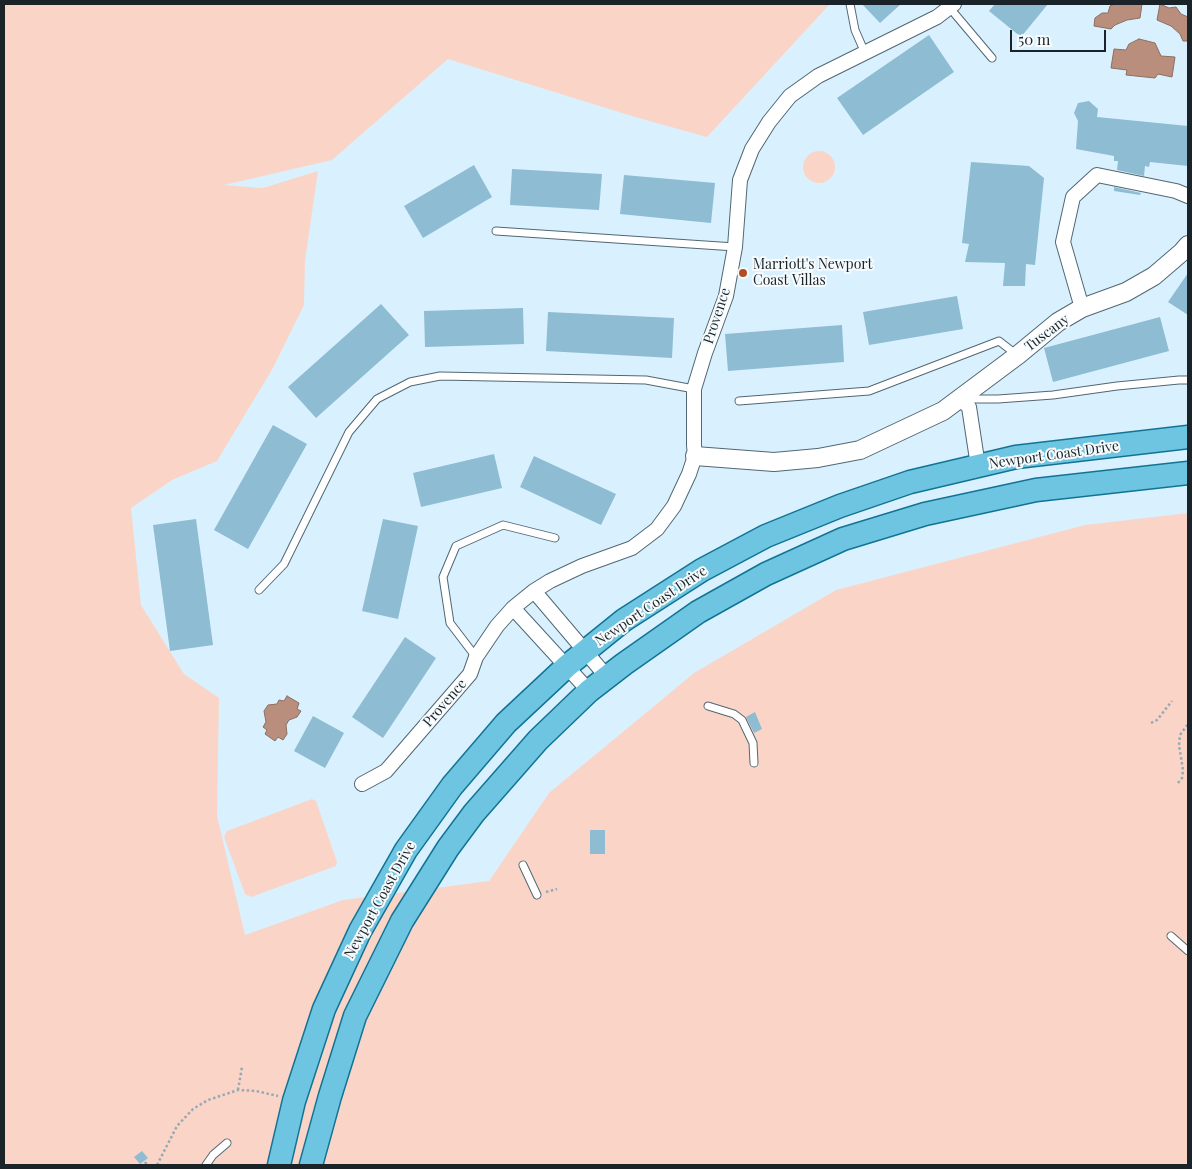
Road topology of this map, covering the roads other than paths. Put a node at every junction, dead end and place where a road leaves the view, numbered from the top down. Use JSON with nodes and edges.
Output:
{"nodes":[{"id":1,"x":850,"y":4,"type":"edge"},
{"id":2,"x":952,"y":6,"type":"edge"},
{"id":3,"x":865,"y":53,"type":"junction"},
{"id":4,"x":992,"y":58,"type":"dead end"},
{"id":5,"x":1188,"y":196,"type":"edge"},
{"id":6,"x":496,"y":231,"type":"dead end"},
{"id":7,"x":1188,"y":245,"type":"edge"},
{"id":8,"x":735,"y":246,"type":"junction"},
{"id":9,"x":1082,"y":308,"type":"junction"},
{"id":10,"x":1018,"y":355,"type":"junction"},
{"id":11,"x":1188,"y":380,"type":"edge"},
{"id":12,"x":694,"y":389,"type":"junction"},
{"id":13,"x":960,"y":399,"type":"junction"},
{"id":14,"x":739,"y":401,"type":"dead end"},
{"id":15,"x":1188,"y":437,"type":"edge"},
{"id":16,"x":695,"y":456,"type":"junction"},
{"id":17,"x":978,"y":466,"type":"junction"},
{"id":18,"x":1188,"y":473,"type":"edge"},
{"id":19,"x":555,"y":538,"type":"dead end"},
{"id":20,"x":259,"y":590,"type":"dead end"},
{"id":21,"x":534,"y":591,"type":"junction"},
{"id":22,"x":513,"y":608,"type":"junction"},
{"id":23,"x":584,"y":652,"type":"junction"},
{"id":24,"x":476,"y":657,"type":"junction"},
{"id":25,"x":567,"y":666,"type":"junction"},
{"id":26,"x":598,"y":684,"type":"junction"},
{"id":27,"x":708,"y":706,"type":"dead end"},
{"id":28,"x":754,"y":763,"type":"dead end"},
{"id":29,"x":362,"y":784,"type":"dead end"},
{"id":30,"x":523,"y":865,"type":"dead end"},
{"id":31,"x":537,"y":895,"type":"dead end"},
{"id":32,"x":1171,"y":936,"type":"dead end"},
{"id":33,"x":1188,"y":951,"type":"edge"},
{"id":34,"x":227,"y":1143,"type":"dead end"},
{"id":35,"x":206,"y":1165,"type":"edge"},
{"id":36,"x":279,"y":1165,"type":"edge"},
{"id":37,"x":311,"y":1165,"type":"edge"}],
"edges":[{"from":1,"to":3,"type":"lane"},
{"from":2,"to":3,"type":"street","name":"Provence"},
{"from":2,"to":4,"type":"lane"},
{"from":3,"to":8,"type":"street","name":"Provence"},
{"from":5,"to":9,"type":"street"},
{"from":6,"to":8,"type":"lane"},
{"from":7,"to":9,"type":"street","name":"Tuscany"},
{"from":8,"to":12,"type":"street","name":"Provence"},
{"from":9,"to":10,"type":"street","name":"Tuscany"},
{"from":10,"to":13,"type":"street","name":"Tuscany"},
{"from":10,"to":14,"type":"lane"},
{"from":11,"to":13,"type":"lane"},
{"from":12,"to":16,"type":"street","name":"Provence"},
{"from":12,"to":20,"type":"lane"},
{"from":13,"to":16,"type":"street","name":"Tuscany"},
{"from":13,"to":17,"type":"street"},
{"from":15,"to":17,"type":"main road","name":"Newport Coast Drive"},
{"from":16,"to":21,"type":"street","name":"Provence"},
{"from":17,"to":23,"type":"main road","name":"Newport Coast Drive"},
{"from":18,"to":26,"type":"main road"},
{"from":19,"to":24,"type":"lane"},
{"from":21,"to":22,"type":"street","name":"Provence"},
{"from":21,"to":23,"type":"street"},
{"from":22,"to":24,"type":"street","name":"Provence"},
{"from":22,"to":25,"type":"street"},
{"from":23,"to":25,"type":"main road","name":"Newport Coast Drive"},
{"from":23,"to":26,"type":"street"},
{"from":24,"to":29,"type":"street","name":"Provence"},
{"from":25,"to":26,"type":"street"},
{"from":25,"to":36,"type":"main road","name":"Newport Coast Drive"},
{"from":26,"to":37,"type":"main road"},
{"from":27,"to":28,"type":"lane"},
{"from":30,"to":31,"type":"lane"},
{"from":32,"to":33,"type":"lane"},
{"from":34,"to":35,"type":"lane"}]}
